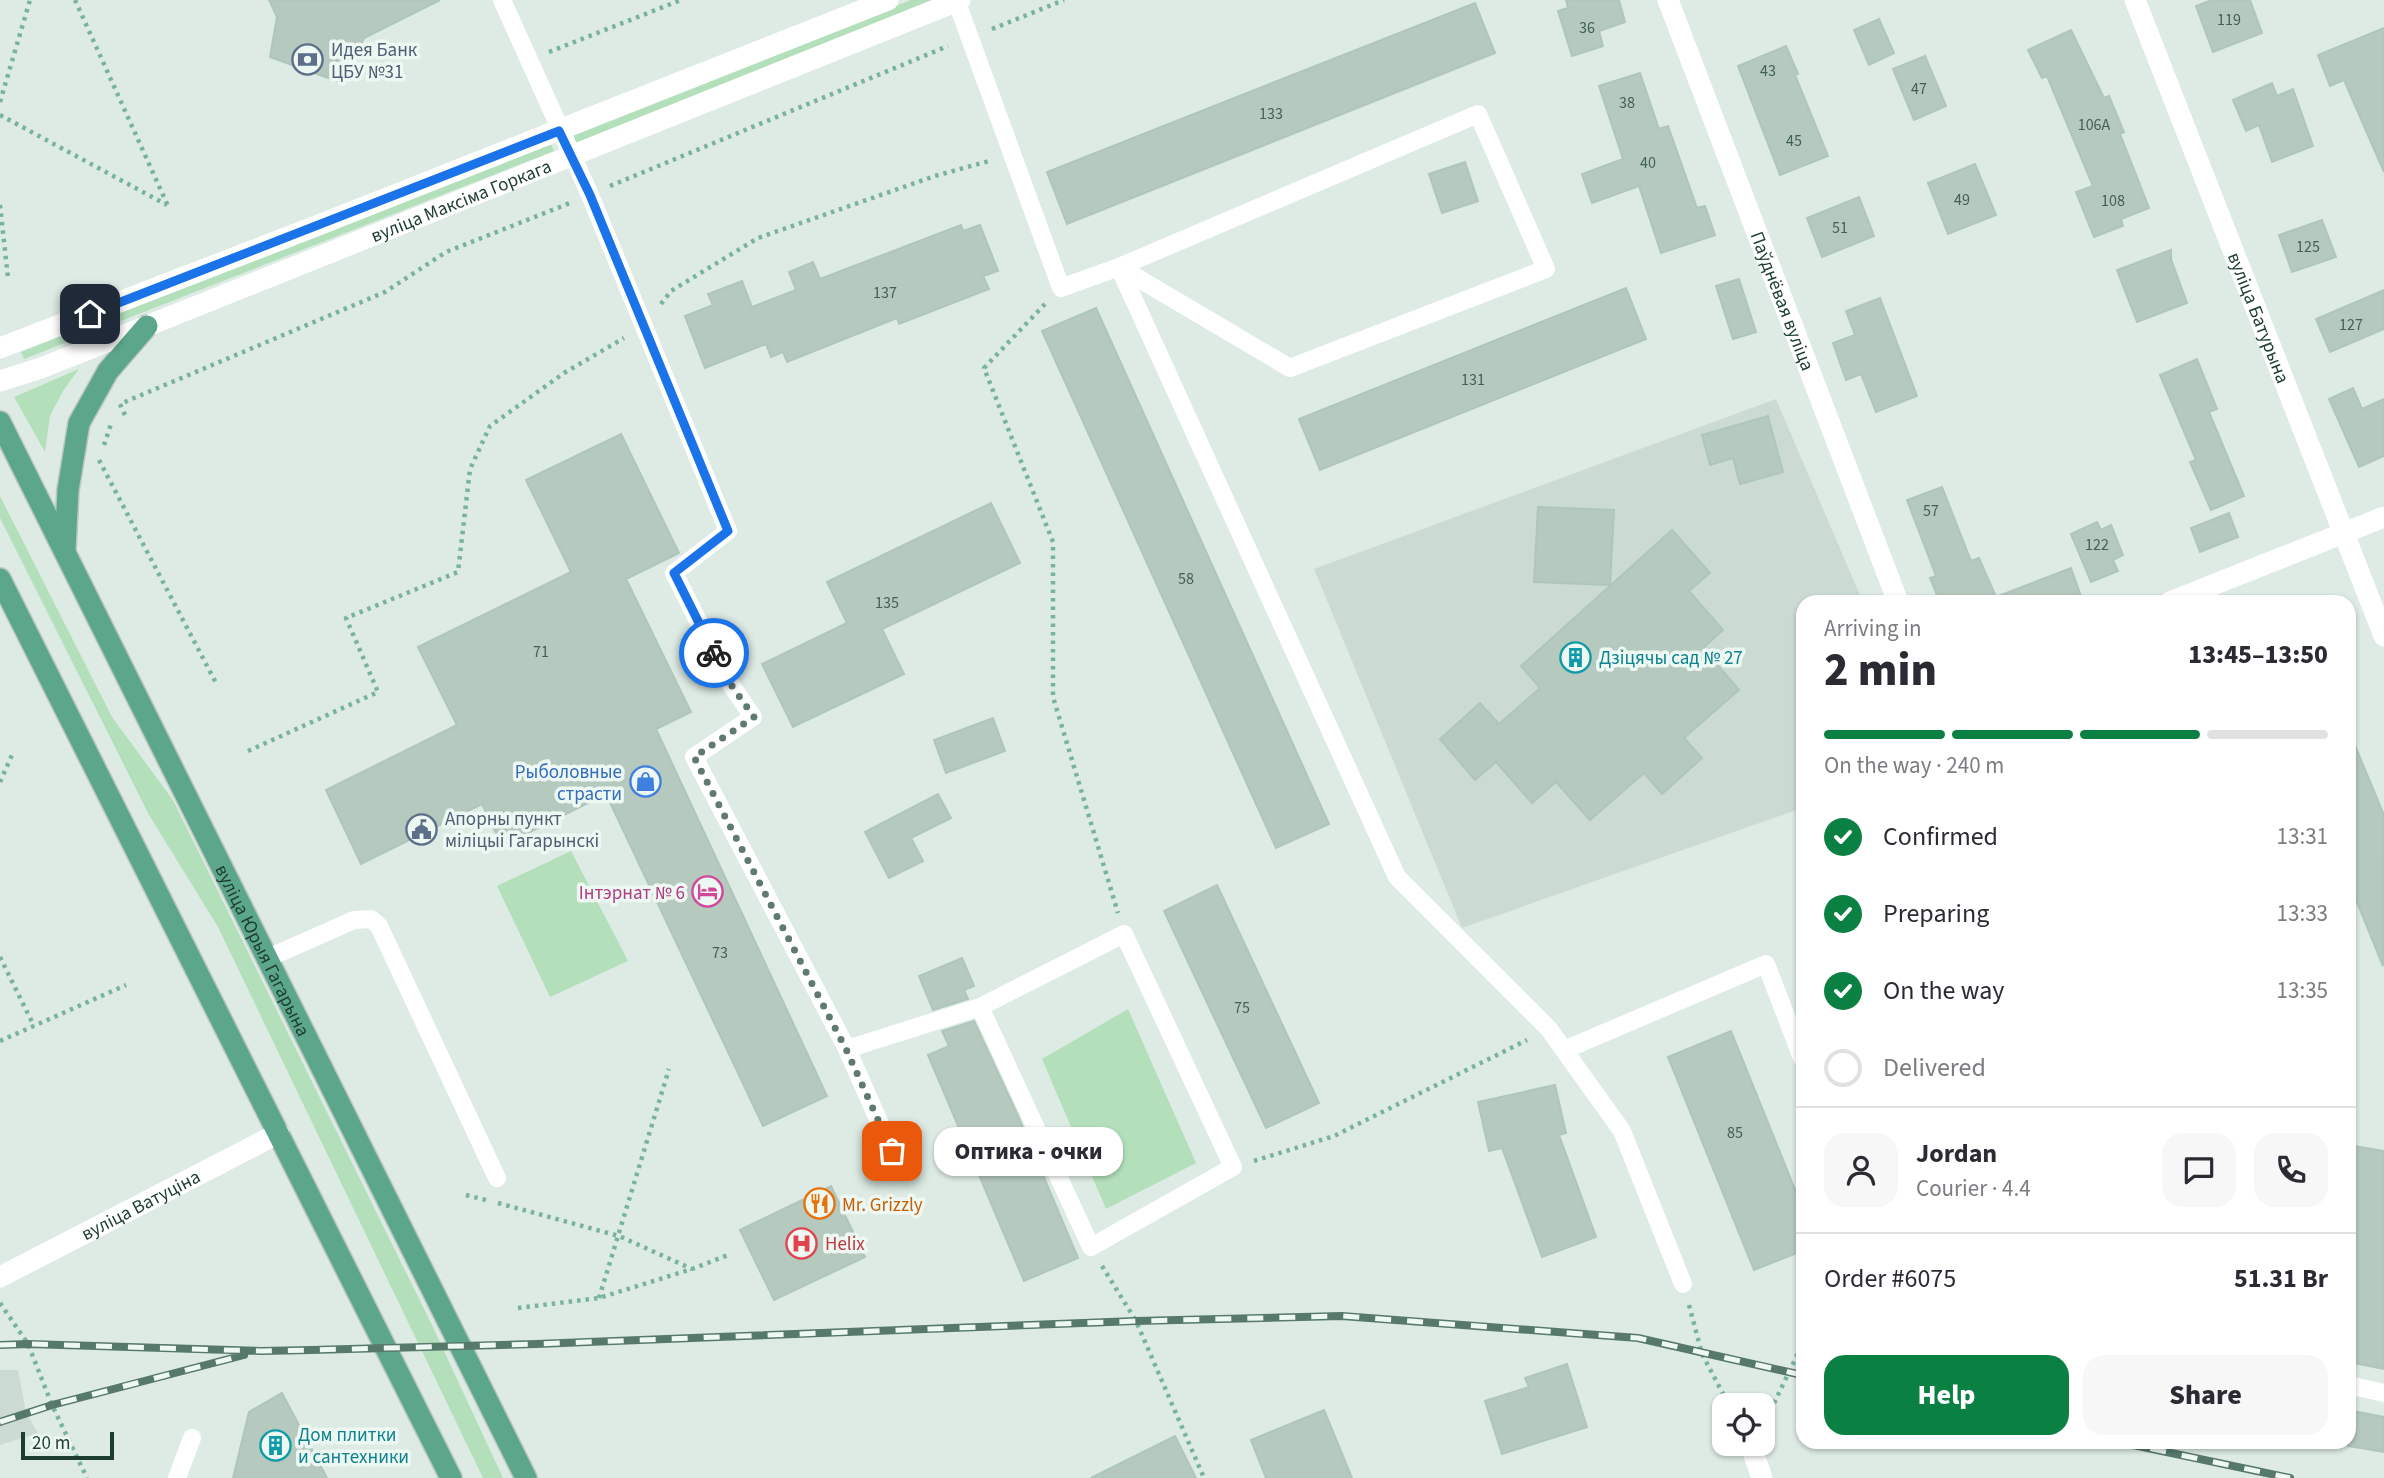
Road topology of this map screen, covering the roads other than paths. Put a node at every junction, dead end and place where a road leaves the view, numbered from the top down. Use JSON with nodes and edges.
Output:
{"nodes":[{"id":1,"x":502,"y":0,"type":"edge"},
{"id":2,"x":888,"y":0,"type":"edge"},
{"id":3,"x":1668,"y":0,"type":"edge"},
{"id":4,"x":2135,"y":0,"type":"edge"},
{"id":5,"x":957,"y":1,"type":"edge"},
{"id":6,"x":559,"y":131,"type":"junction"},
{"id":7,"x":571,"y":157,"type":"junction"},
{"id":8,"x":1119,"y":267,"type":"junction"},
{"id":9,"x":147,"y":326,"type":"junction"},
{"id":10,"x":0,"y":348,"type":"edge"},
{"id":11,"x":0,"y":382,"type":"edge"},
{"id":12,"x":0,"y":422,"type":"edge"},
{"id":13,"x":2384,"y":517,"type":"edge"},
{"id":14,"x":2344,"y":533,"type":"junction"},
{"id":15,"x":65,"y":551,"type":"junction"},
{"id":16,"x":0,"y":579,"type":"edge"},
{"id":17,"x":1895,"y":595,"type":"edge"},
{"id":18,"x":2188,"y":595,"type":"edge"},
{"id":19,"x":2384,"y":636,"type":"edge"},
{"id":20,"x":268,"y":958,"type":"junction"},
{"id":21,"x":979,"y":1007,"type":"junction"},
{"id":22,"x":1796,"y":1042,"type":"edge"},
{"id":23,"x":846,"y":1049,"type":"junction"},
{"id":24,"x":1564,"y":1050,"type":"junction"},
{"id":25,"x":279,"y":1133,"type":"junction"},
{"id":26,"x":892,"y":1151,"type":"dead end"},
{"id":27,"x":497,"y":1178,"type":"dead end"},
{"id":28,"x":0,"y":1277,"type":"edge"},
{"id":29,"x":1684,"y":1284,"type":"road end"},
{"id":30,"x":2356,"y":1387,"type":"edge"},
{"id":31,"x":2384,"y":1393,"type":"edge"},
{"id":32,"x":192,"y":1438,"type":"dead end"},
{"id":33,"x":1754,"y":1456,"type":"edge"},
{"id":34,"x":177,"y":1478,"type":"edge"},
{"id":35,"x":452,"y":1478,"type":"edge"},
{"id":36,"x":526,"y":1478,"type":"edge"},
{"id":37,"x":1762,"y":1478,"type":"edge"}],
"edges":[{"from":1,"to":6,"type":"lane"},
{"from":2,"to":6,"type":"street","name":"вуліца Максіма Горкага"},
{"from":3,"to":17,"type":"street","name":"Паўднёвая вуліца"},
{"from":4,"to":14,"type":"street","name":"вуліца Батурына"},
{"from":5,"to":7,"type":"street","name":"вуліца Максіма Горкага"},
{"from":5,"to":8,"type":"lane"},
{"from":6,"to":7,"type":"lane"},
{"from":6,"to":10,"type":"street","name":"вуліца Максіма Горкага"},
{"from":7,"to":9,"type":"street","name":"вуліца Максіма Горкага"},
{"from":7,"to":23,"type":"lane"},
{"from":8,"to":8,"type":"lane"},
{"from":8,"to":24,"type":"lane"},
{"from":9,"to":11,"type":"street","name":"вуліца Максіма Горкага"},
{"from":9,"to":15,"type":"main road"},
{"from":12,"to":15,"type":"main road","name":"вуліца Юрыя Гагарына"},
{"from":13,"to":14,"type":"street"},
{"from":14,"to":18,"type":"street"},
{"from":14,"to":19,"type":"street","name":"вуліца Батурына"},
{"from":15,"to":20,"type":"main road","name":"вуліца Юрыя Гагарына"},
{"from":16,"to":25,"type":"main road"},
{"from":20,"to":27,"type":"lane"},
{"from":20,"to":36,"type":"main road","name":"вуліца Юрыя Гагарына"},
{"from":21,"to":21,"type":"lane"},
{"from":21,"to":23,"type":"lane"},
{"from":22,"to":24,"type":"lane"},
{"from":23,"to":26,"type":"lane"},
{"from":24,"to":29,"type":"lane"},
{"from":25,"to":28,"type":"street","name":"вуліца Ватуціна"},
{"from":25,"to":35,"type":"main road"},
{"from":30,"to":31,"type":"lane"},
{"from":32,"to":34,"type":"lane"},
{"from":33,"to":37,"type":"street"}]}
